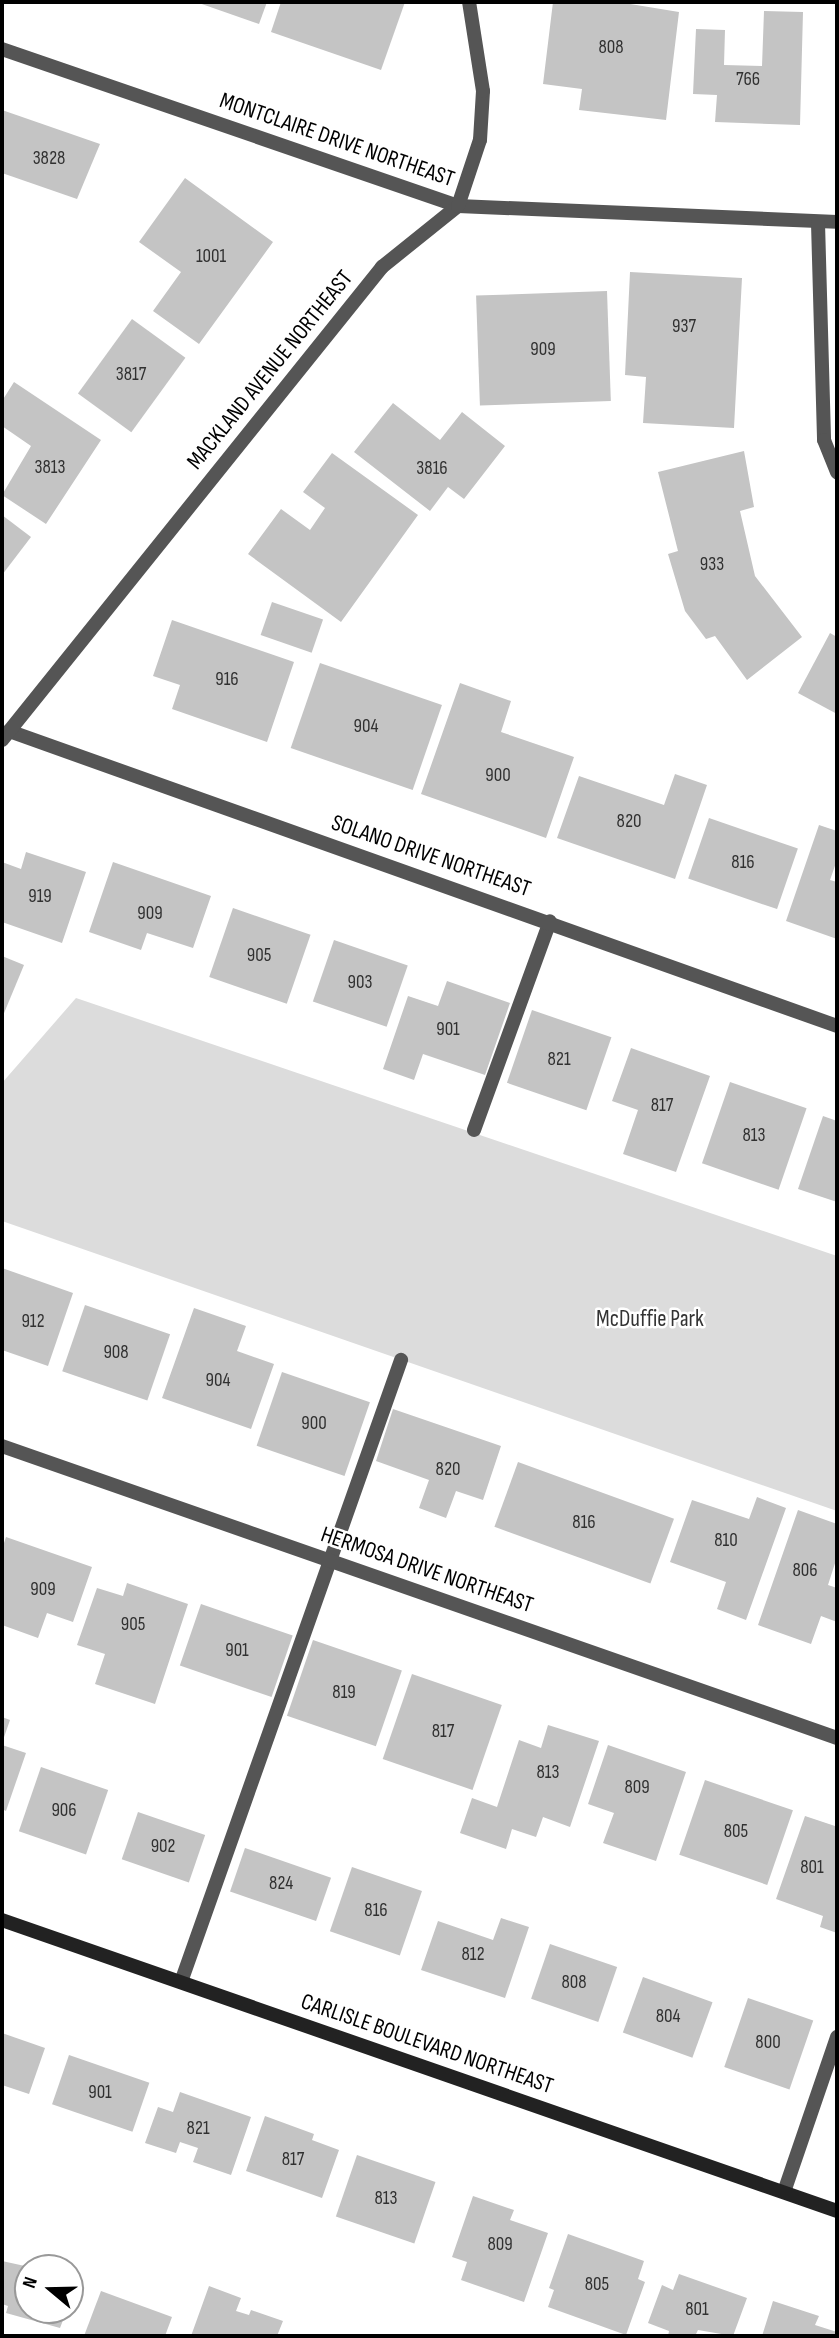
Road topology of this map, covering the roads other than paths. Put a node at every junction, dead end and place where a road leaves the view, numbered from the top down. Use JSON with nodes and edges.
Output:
{"nodes":[{"id":1,"x":469,"y":2,"type":"edge"},
{"id":2,"x":2,"y":49,"type":"edge"},
{"id":3,"x":458,"y":206,"type":"junction"},
{"id":4,"x":837,"y":222,"type":"edge"},
{"id":5,"x":818,"y":223,"type":"junction"},
{"id":6,"x":837,"y":472,"type":"edge"},
{"id":7,"x":5,"y":735,"type":"edge"},
{"id":8,"x":550,"y":921,"type":"junction"},
{"id":9,"x":837,"y":1026,"type":"edge"},
{"id":10,"x":474,"y":1130,"type":"dead end"},
{"id":11,"x":401,"y":1360,"type":"dead end"},
{"id":12,"x":2,"y":1446,"type":"edge"},
{"id":13,"x":332,"y":1561,"type":"junction"},
{"id":14,"x":837,"y":1738,"type":"edge"},
{"id":15,"x":2,"y":1920,"type":"edge"},
{"id":16,"x":181,"y":1982,"type":"junction"},
{"id":17,"x":837,"y":2038,"type":"edge"},
{"id":18,"x":784,"y":2192,"type":"junction"},
{"id":19,"x":837,"y":2211,"type":"edge"}],
"edges":[{"from":1,"to":3,"type":"street"},
{"from":2,"to":3,"type":"street","name":"MONTCLAIRE DRIVE NORTHEAST"},
{"from":3,"to":5,"type":"street","name":"MONTCLAIRE DRIVE NORTHEAST"},
{"from":3,"to":7,"type":"street","name":"MACKLAND AVENUE NORTHEAST"},
{"from":4,"to":5,"type":"street","name":"MONTCLAIRE DRIVE NORTHEAST"},
{"from":5,"to":6,"type":"street"},
{"from":7,"to":8,"type":"street","name":"SOLANO DRIVE NORTHEAST"},
{"from":8,"to":9,"type":"street","name":"SOLANO DRIVE NORTHEAST"},
{"from":8,"to":10,"type":"street"},
{"from":11,"to":13,"type":"street"},
{"from":12,"to":13,"type":"street","name":"HERMOSA DRIVE NORTHEAST"},
{"from":13,"to":14,"type":"street","name":"HERMOSA DRIVE NORTHEAST"},
{"from":13,"to":16,"type":"street"},
{"from":15,"to":16,"type":"main road","name":"CARLISLE BOULEVARD NORTHEAST"},
{"from":16,"to":18,"type":"main road","name":"CARLISLE BOULEVARD NORTHEAST"},
{"from":17,"to":18,"type":"street"},
{"from":18,"to":19,"type":"main road","name":"CARLISLE BOULEVARD NORTHEAST"}]}
